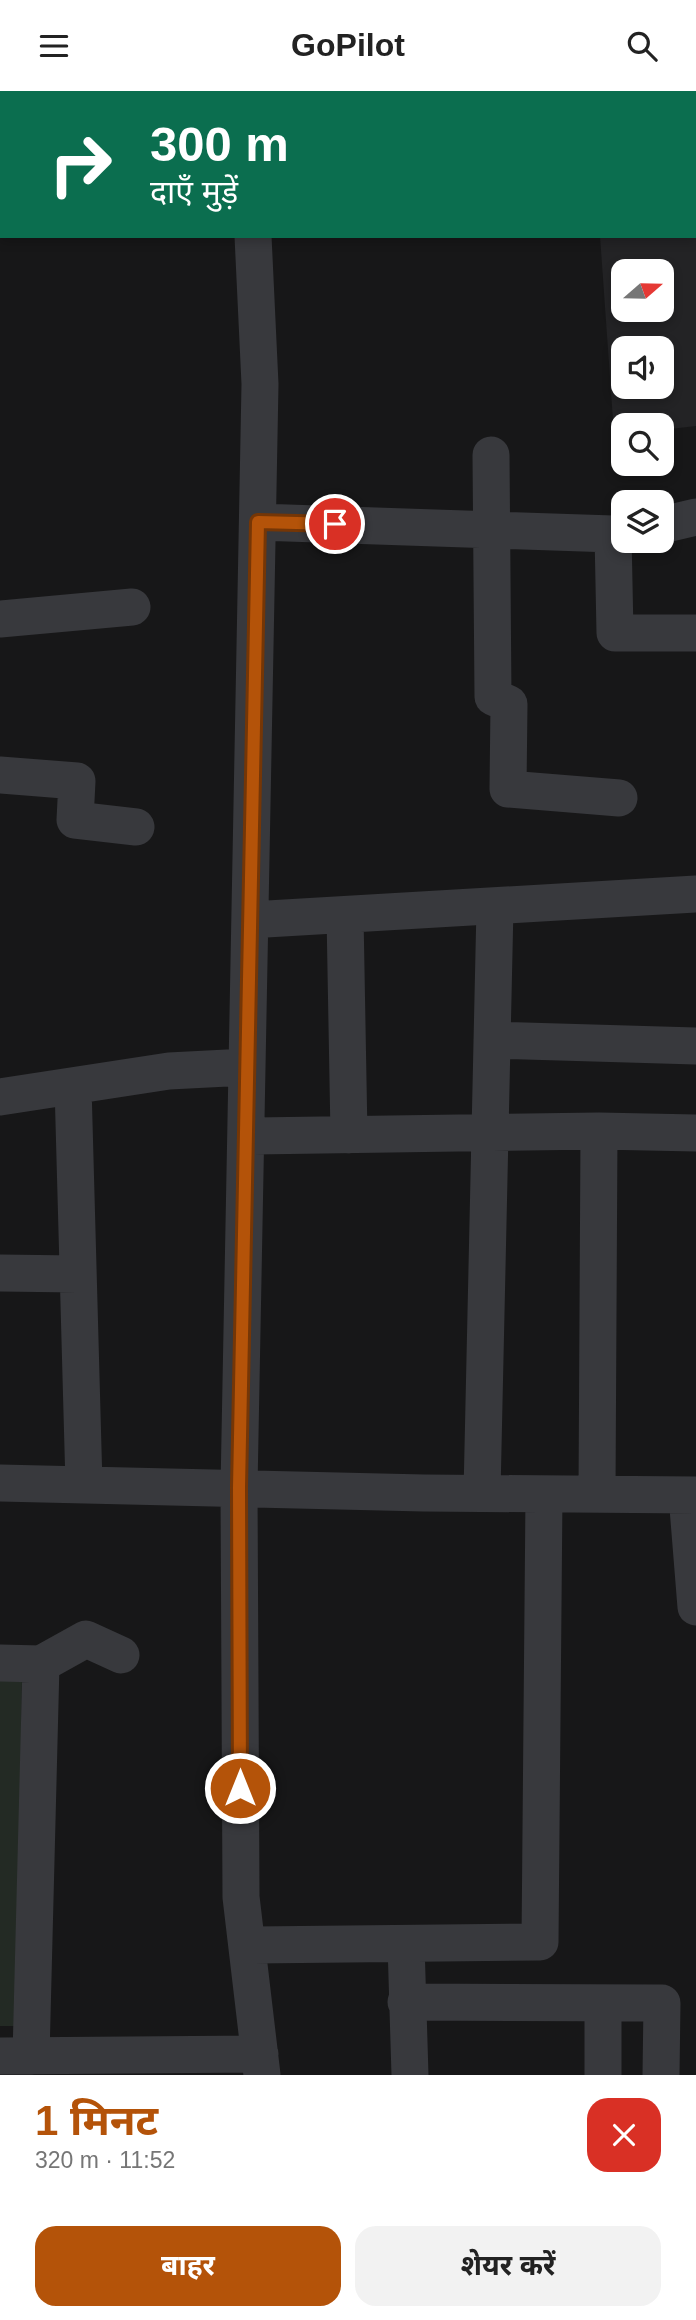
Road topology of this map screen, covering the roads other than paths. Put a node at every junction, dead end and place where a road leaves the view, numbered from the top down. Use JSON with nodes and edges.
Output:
{"nodes":[{"id":1,"x":253,"y":238,"type":"edge"},
{"id":2,"x":491,"y":455,"type":"dead end"},
{"id":3,"x":696,"y":517,"type":"edge"},
{"id":4,"x":258,"y":522,"type":"junction"},
{"id":5,"x":674,"y":522,"type":"edge"},
{"id":6,"x":491,"y":529,"type":"junction"},
{"id":7,"x":611,"y":533,"type":"edge"},
{"id":8,"x":617,"y":553,"type":"edge"},
{"id":9,"x":132,"y":607,"type":"dead end"},
{"id":10,"x":0,"y":619,"type":"edge"},
{"id":11,"x":696,"y":633,"type":"edge"},
{"id":12,"x":0,"y":775,"type":"edge"},
{"id":13,"x":619,"y":798,"type":"dead end"},
{"id":14,"x":136,"y":828,"type":"dead end"},
{"id":15,"x":696,"y":894,"type":"edge"},
{"id":16,"x":495,"y":907,"type":"junction"},
{"id":17,"x":345,"y":915,"type":"junction"},
{"id":18,"x":250,"y":920,"type":"junction"},
{"id":19,"x":492,"y":1040,"type":"junction"},
{"id":20,"x":696,"y":1046,"type":"edge"},
{"id":21,"x":247,"y":1067,"type":"junction"},
{"id":22,"x":73,"y":1086,"type":"junction"},
{"id":23,"x":0,"y":1097,"type":"edge"},
{"id":24,"x":599,"y":1131,"type":"junction"},
{"id":25,"x":696,"y":1133,"type":"edge"},
{"id":26,"x":490,"y":1134,"type":"junction"},
{"id":27,"x":349,"y":1135,"type":"junction"},
{"id":28,"x":246,"y":1136,"type":"junction"},
{"id":29,"x":0,"y":1273,"type":"edge"},
{"id":30,"x":77,"y":1274,"type":"junction"},
{"id":31,"x":0,"y":1483,"type":"edge"},
{"id":32,"x":84,"y":1485,"type":"junction"},
{"id":33,"x":239,"y":1488,"type":"junction"},
{"id":34,"x":482,"y":1493,"type":"junction"},
{"id":35,"x":544,"y":1494,"type":"junction"},
{"id":36,"x":597,"y":1494,"type":"junction"},
{"id":37,"x":692,"y":1495,"type":"edge"},
{"id":38,"x":696,"y":1607,"type":"edge"},
{"id":39,"x":121,"y":1655,"type":"dead end"},
{"id":40,"x":0,"y":1663,"type":"edge"},
{"id":41,"x":41,"y":1664,"type":"junction"},
{"id":42,"x":406,"y":1944,"type":"junction"},
{"id":43,"x":247,"y":1945,"type":"junction"},
{"id":44,"x":406,"y":2002,"type":"junction"},
{"id":45,"x":603,"y":2003,"type":"junction"},
{"id":46,"x":9,"y":2061,"type":"edge"},
{"id":47,"x":160,"y":2065,"type":"edge"},
{"id":48,"x":261,"y":2065,"type":"edge"},
{"id":49,"x":410,"y":2075,"type":"edge"},
{"id":50,"x":603,"y":2075,"type":"edge"},
{"id":51,"x":662,"y":2075,"type":"edge"}],
"edges":[{"from":1,"to":4,"type":"street"},
{"from":2,"to":6,"type":"street"},
{"from":3,"to":5,"type":"street"},
{"from":4,"to":6,"type":"street"},
{"from":4,"to":18,"type":"street"},
{"from":6,"to":7,"type":"street"},
{"from":6,"to":13,"type":"street"},
{"from":8,"to":11,"type":"street"},
{"from":9,"to":10,"type":"street"},
{"from":12,"to":14,"type":"street"},
{"from":15,"to":16,"type":"street"},
{"from":16,"to":17,"type":"street"},
{"from":16,"to":19,"type":"street"},
{"from":17,"to":18,"type":"street"},
{"from":17,"to":27,"type":"street"},
{"from":18,"to":21,"type":"street"},
{"from":19,"to":20,"type":"street"},
{"from":19,"to":26,"type":"street"},
{"from":21,"to":22,"type":"street"},
{"from":21,"to":28,"type":"street"},
{"from":22,"to":23,"type":"street"},
{"from":22,"to":30,"type":"street"},
{"from":24,"to":25,"type":"street"},
{"from":24,"to":26,"type":"street"},
{"from":24,"to":36,"type":"street"},
{"from":26,"to":27,"type":"street"},
{"from":26,"to":34,"type":"street"},
{"from":27,"to":28,"type":"street"},
{"from":28,"to":33,"type":"street"},
{"from":29,"to":30,"type":"street"},
{"from":30,"to":32,"type":"street"},
{"from":31,"to":32,"type":"street"},
{"from":32,"to":33,"type":"street"},
{"from":33,"to":34,"type":"street"},
{"from":33,"to":43,"type":"street"},
{"from":34,"to":35,"type":"street"},
{"from":35,"to":36,"type":"street"},
{"from":35,"to":42,"type":"street"},
{"from":36,"to":37,"type":"street"},
{"from":37,"to":38,"type":"street"},
{"from":39,"to":41,"type":"street"},
{"from":40,"to":41,"type":"street"},
{"from":41,"to":46,"type":"street"},
{"from":42,"to":43,"type":"street"},
{"from":42,"to":44,"type":"street"},
{"from":43,"to":48,"type":"street"},
{"from":44,"to":45,"type":"street"},
{"from":44,"to":49,"type":"street"},
{"from":45,"to":50,"type":"street"},
{"from":45,"to":51,"type":"street"},
{"from":46,"to":47,"type":"street"},
{"from":47,"to":48,"type":"street"}]}
